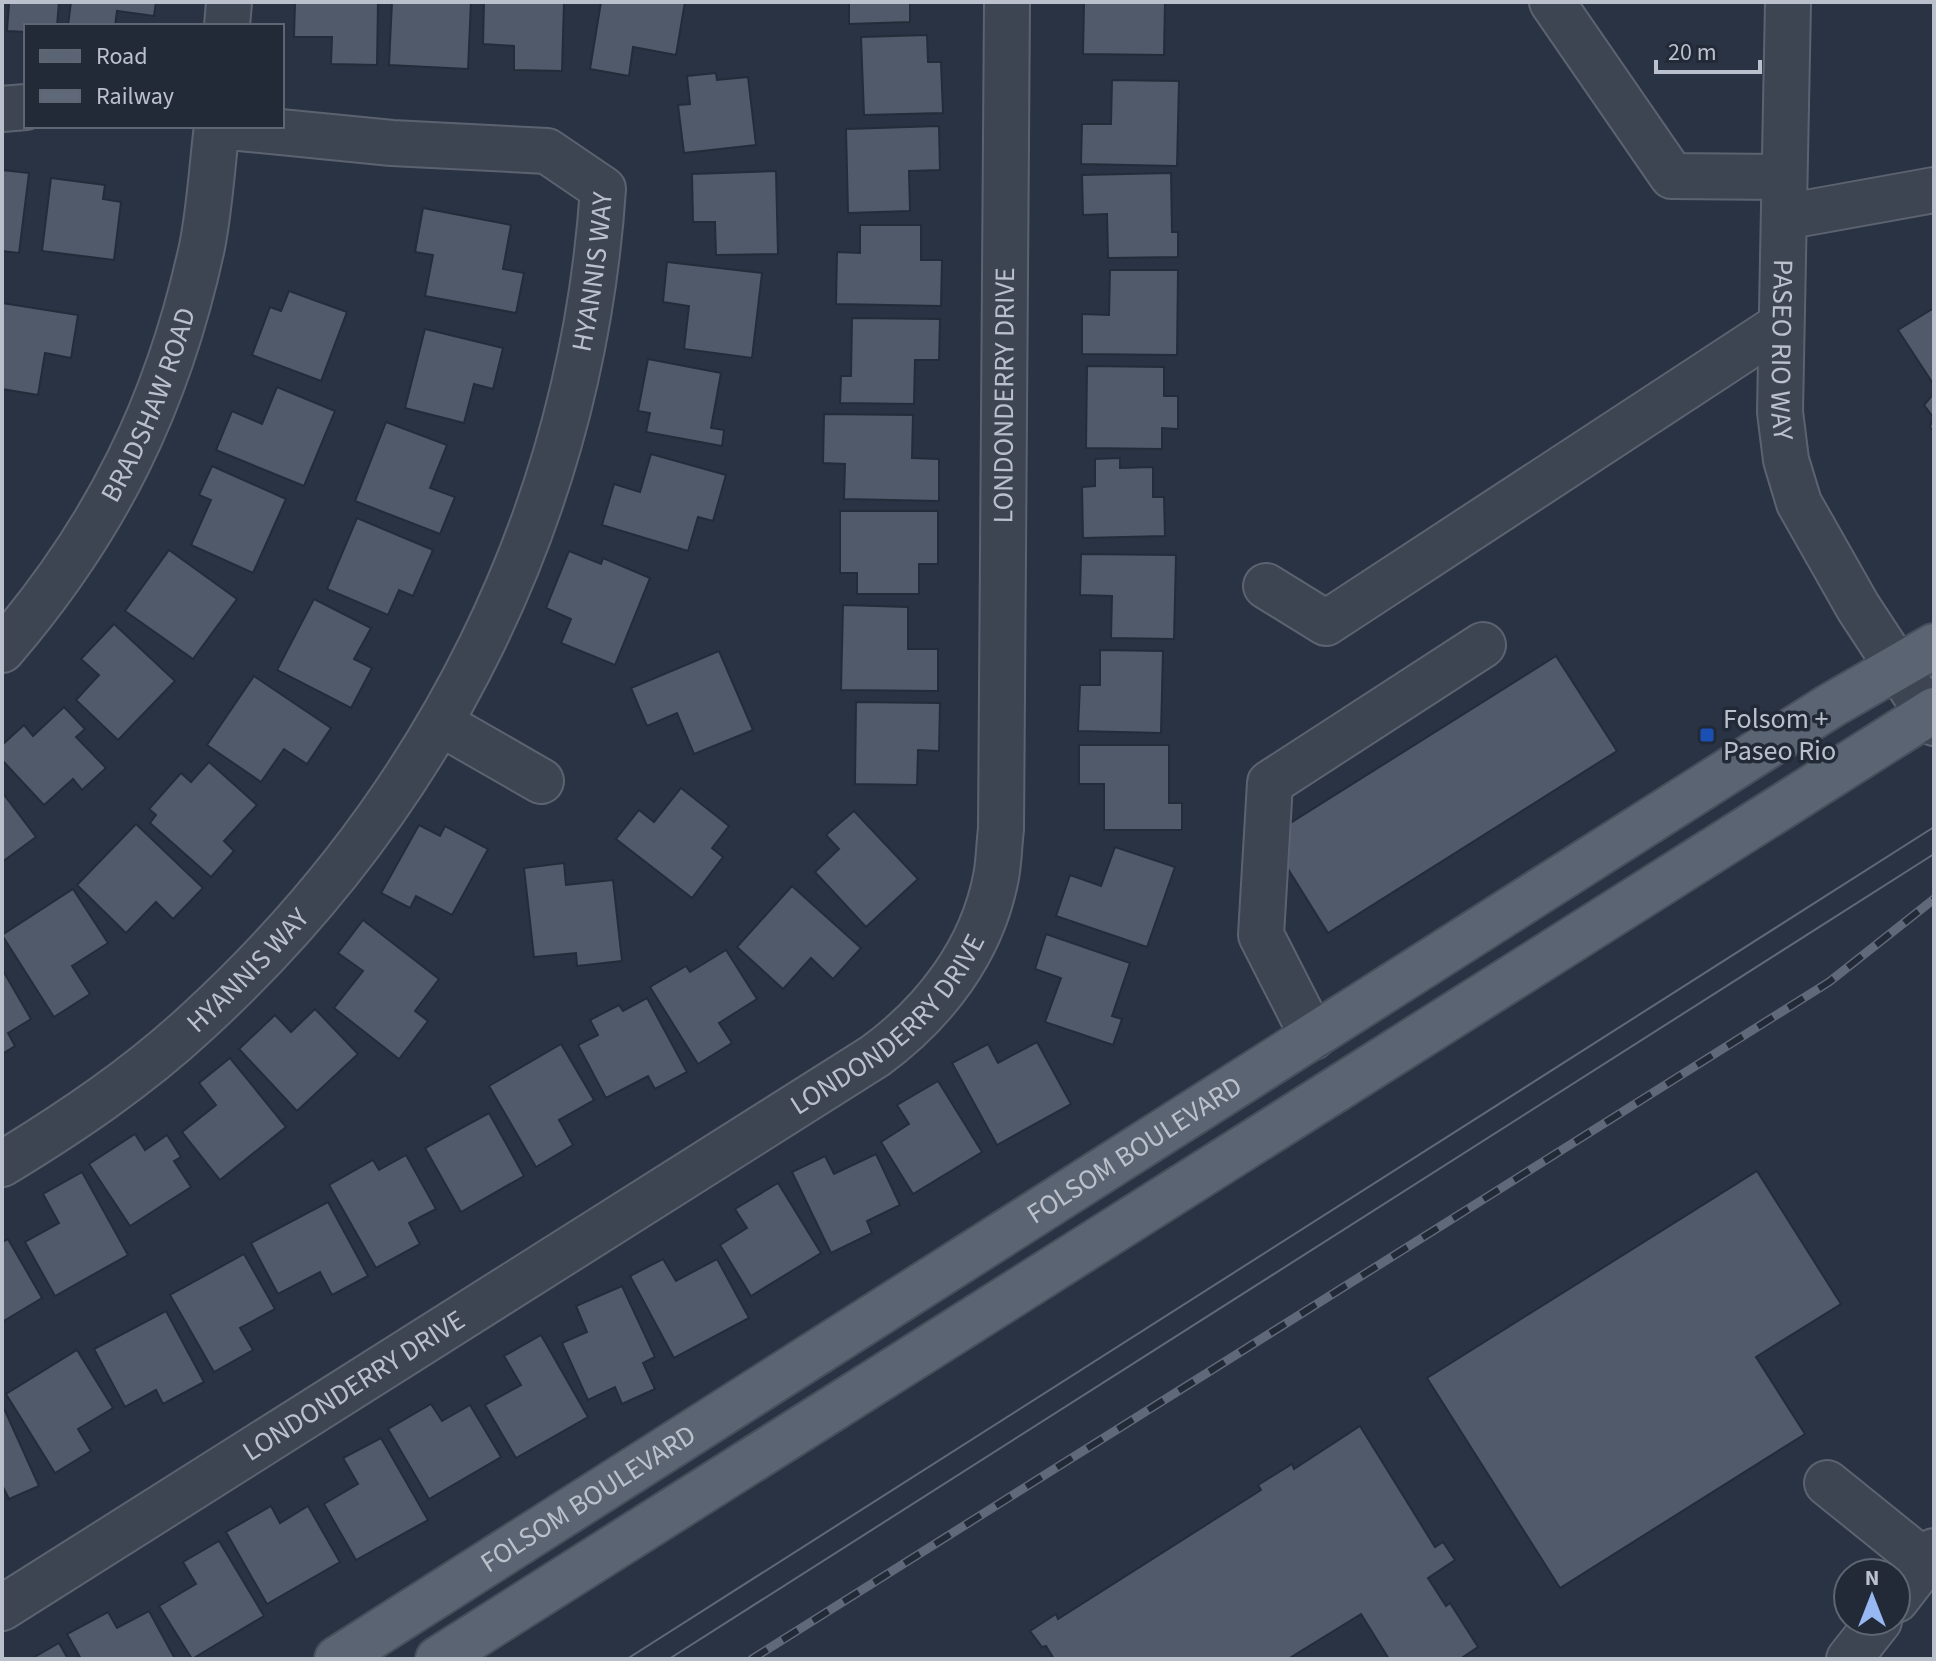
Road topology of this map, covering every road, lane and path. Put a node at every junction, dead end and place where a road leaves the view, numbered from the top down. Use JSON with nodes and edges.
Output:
{"nodes":[{"id":1,"x":229,"y":2,"type":"edge"},
{"id":2,"x":1007,"y":2,"type":"edge"},
{"id":3,"x":1552,"y":2,"type":"edge"},
{"id":4,"x":1788,"y":2,"type":"edge"},
{"id":5,"x":227,"y":24,"type":"edge"},
{"id":6,"x":24,"y":107,"type":"edge"},
{"id":7,"x":2,"y":109,"type":"edge"},
{"id":8,"x":218,"y":128,"type":"edge"},
{"id":9,"x":238,"y":128,"type":"edge"},
{"id":10,"x":1934,"y":190,"type":"edge"},
{"id":11,"x":1784,"y":197,"type":"junction"},
{"id":12,"x":1781,"y":325,"type":"junction"},
{"id":13,"x":1266,"y":586,"type":"dead end"},
{"id":14,"x":1483,"y":645,"type":"dead end"},
{"id":15,"x":2,"y":650,"type":"edge"},
{"id":16,"x":1916,"y":657,"type":"edge"},
{"id":17,"x":1932,"y":715,"type":"edge"},
{"id":18,"x":440,"y":723,"type":"junction"},
{"id":19,"x":541,"y":781,"type":"dead end"},
{"id":20,"x":1313,"y":1037,"type":"junction"},
{"id":21,"x":2,"y":1164,"type":"edge"},
{"id":22,"x":1104,"y":1236,"type":"junction"},
{"id":23,"x":1827,"y":1483,"type":"dead end"},
{"id":24,"x":1930,"y":1557,"type":"edge"},
{"id":25,"x":1912,"y":1580,"type":"edge"},
{"id":26,"x":2,"y":1608,"type":"edge"},
{"id":27,"x":1866,"y":1637,"type":"edge"},
{"id":28,"x":337,"y":1659,"type":"edge"},
{"id":29,"x":438,"y":1659,"type":"edge"},
{"id":30,"x":1849,"y":1659,"type":"edge"}],
"edges":[{"from":1,"to":5,"type":"street"},
{"from":2,"to":26,"type":"street","name":"LONDONDERRY DRIVE"},
{"from":3,"to":11,"type":"street"},
{"from":4,"to":11,"type":"street","name":"PASEO RIO WAY"},
{"from":6,"to":7,"type":"street"},
{"from":8,"to":15,"type":"street","name":"BRADSHAW ROAD"},
{"from":9,"to":18,"type":"street","name":"HYANNIS WAY"},
{"from":10,"to":11,"type":"street"},
{"from":11,"to":12,"type":"street","name":"PASEO RIO WAY"},
{"from":12,"to":13,"type":"street"},
{"from":12,"to":16,"type":"street","name":"PASEO RIO WAY"},
{"from":14,"to":20,"type":"street"},
{"from":16,"to":17,"type":"street","name":"PASEO RIO WAY"},
{"from":16,"to":20,"type":"main road","name":"FOLSOM BOULEVARD"},
{"from":17,"to":22,"type":"main road","name":"FOLSOM BOULEVARD"},
{"from":18,"to":19,"type":"street"},
{"from":18,"to":21,"type":"street","name":"HYANNIS WAY"},
{"from":20,"to":22,"type":"main road"},
{"from":20,"to":28,"type":"main road","name":"FOLSOM BOULEVARD"},
{"from":22,"to":29,"type":"main road","name":"FOLSOM BOULEVARD"},
{"from":23,"to":24,"type":"street"},
{"from":24,"to":25,"type":"street"},
{"from":27,"to":30,"type":"street"}]}
